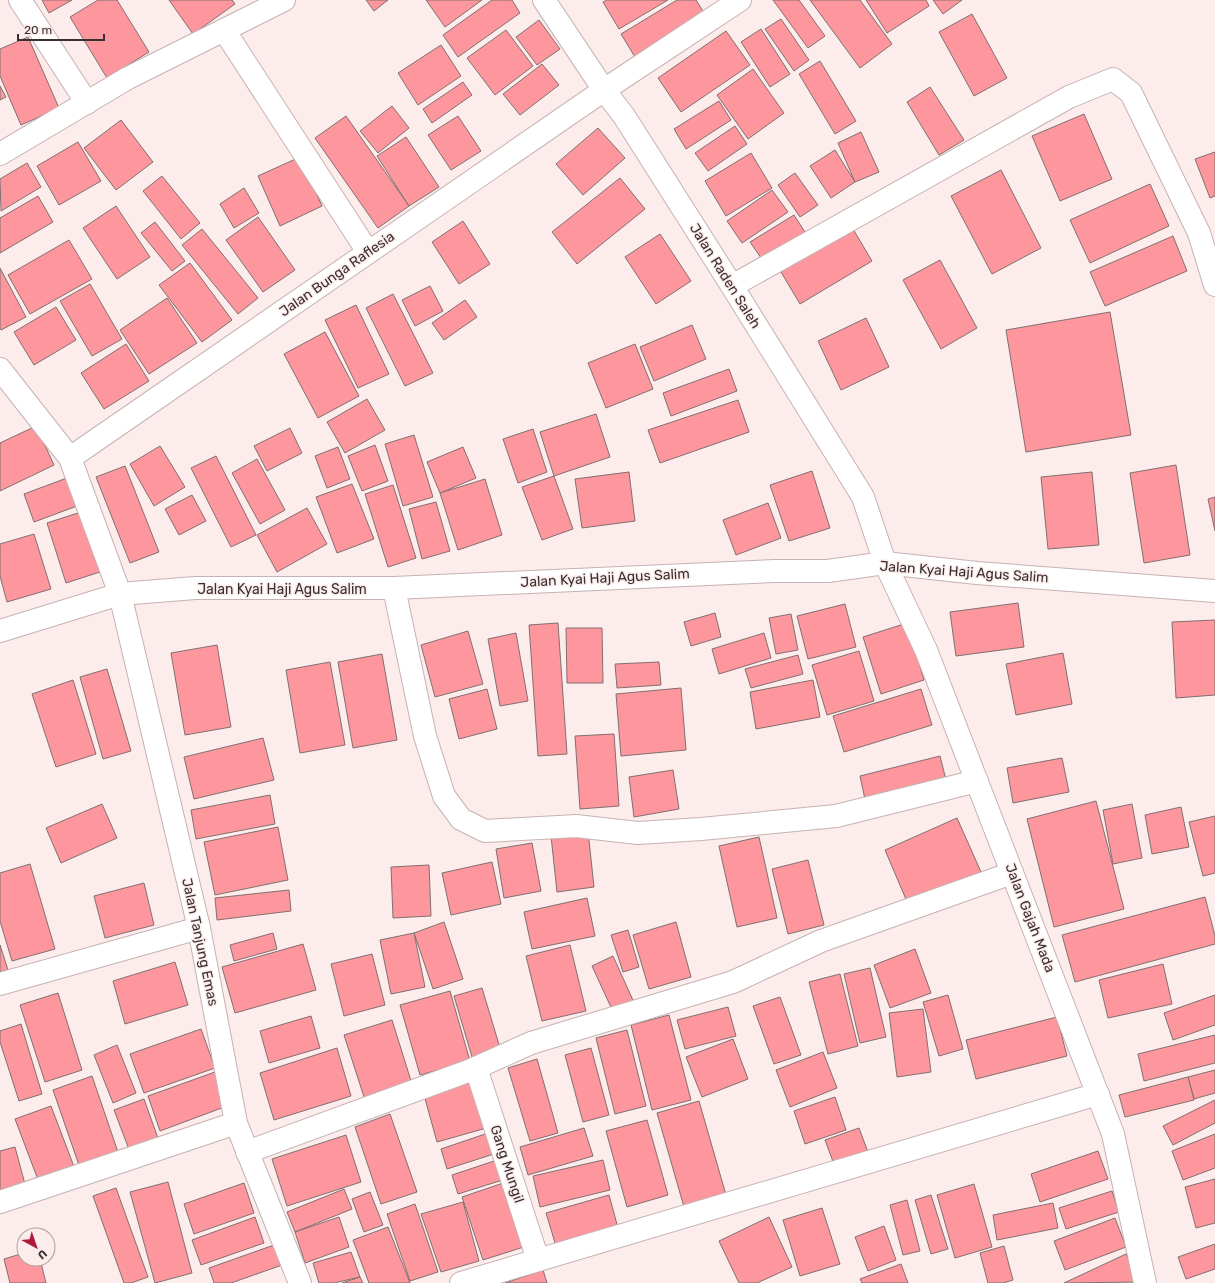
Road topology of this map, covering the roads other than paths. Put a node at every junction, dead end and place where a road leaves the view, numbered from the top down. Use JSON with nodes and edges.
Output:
{"nodes":[{"id":1,"x":20,"y":0,"type":"edge"},
{"id":2,"x":284,"y":0,"type":"edge"},
{"id":3,"x":544,"y":0,"type":"edge"},
{"id":4,"x":740,"y":0,"type":"edge"},
{"id":5,"x":224,"y":30,"type":"junction"},
{"id":6,"x":604,"y":90,"type":"junction"},
{"id":7,"x":87,"y":103,"type":"junction"},
{"id":8,"x":0,"y":154,"type":"edge"},
{"id":9,"x":368,"y":252,"type":"junction"},
{"id":10,"x":1215,"y":285,"type":"edge"},
{"id":11,"x":732,"y":286,"type":"junction"},
{"id":12,"x":0,"y":370,"type":"edge"},
{"id":13,"x":70,"y":458,"type":"junction"},
{"id":14,"x":885,"y":564,"type":"junction"},
{"id":15,"x":394,"y":588,"type":"junction"},
{"id":16,"x":1215,"y":591,"type":"edge"},
{"id":17,"x":120,"y":594,"type":"junction"},
{"id":18,"x":0,"y":631,"type":"edge"},
{"id":19,"x":977,"y":782,"type":"junction"},
{"id":20,"x":1012,"y":873,"type":"junction"},
{"id":21,"x":199,"y":928,"type":"junction"},
{"id":22,"x":0,"y":984,"type":"edge"},
{"id":23,"x":476,"y":1068,"type":"junction"},
{"id":24,"x":1098,"y":1094,"type":"junction"},
{"id":25,"x":236,"y":1123,"type":"junction"},
{"id":26,"x":247,"y":1152,"type":"junction"},
{"id":27,"x":0,"y":1202,"type":"edge"},
{"id":28,"x":538,"y":1260,"type":"junction"},
{"id":29,"x":300,"y":1283,"type":"edge"},
{"id":30,"x":461,"y":1283,"type":"edge"},
{"id":31,"x":1145,"y":1283,"type":"edge"}],
"edges":[{"from":1,"to":7,"type":"street"},
{"from":2,"to":5,"type":"street"},
{"from":3,"to":6,"type":"street","name":"Jalan Raden Saleh"},
{"from":4,"to":6,"type":"street","name":"Jalan Bunga Raflesia"},
{"from":5,"to":7,"type":"street"},
{"from":5,"to":9,"type":"street"},
{"from":6,"to":9,"type":"street","name":"Jalan Bunga Raflesia"},
{"from":6,"to":11,"type":"street","name":"Jalan Raden Saleh"},
{"from":7,"to":8,"type":"street"},
{"from":9,"to":13,"type":"street","name":"Jalan Bunga Raflesia"},
{"from":10,"to":11,"type":"street"},
{"from":11,"to":14,"type":"street","name":"Jalan Raden Saleh"},
{"from":12,"to":13,"type":"street","name":"Jalan Tanjung Emas"},
{"from":13,"to":17,"type":"street","name":"Jalan Tanjung Emas"},
{"from":14,"to":15,"type":"street","name":"Jalan Kyai Haji Agus Salim"},
{"from":14,"to":16,"type":"street","name":"Jalan Kyai Haji Agus Salim"},
{"from":14,"to":19,"type":"street","name":"Jalan Gajah Mada"},
{"from":15,"to":17,"type":"street","name":"Jalan Kyai Haji Agus Salim"},
{"from":15,"to":19,"type":"street"},
{"from":17,"to":18,"type":"street","name":"Jalan Kyai Haji Agus Salim"},
{"from":17,"to":21,"type":"street","name":"Jalan Tanjung Emas"},
{"from":19,"to":20,"type":"street","name":"Jalan Gajah Mada"},
{"from":20,"to":23,"type":"street"},
{"from":20,"to":24,"type":"street","name":"Jalan Gajah Mada"},
{"from":21,"to":22,"type":"street"},
{"from":21,"to":25,"type":"street","name":"Jalan Tanjung Emas"},
{"from":23,"to":26,"type":"street"},
{"from":23,"to":28,"type":"street","name":"Gang Mungil"},
{"from":24,"to":28,"type":"street"},
{"from":24,"to":31,"type":"street","name":"Jalan Gajah Mada"},
{"from":25,"to":26,"type":"street","name":"Jalan Tanjung Emas"},
{"from":25,"to":27,"type":"street"},
{"from":26,"to":29,"type":"street","name":"Jalan Tanjung Emas"},
{"from":28,"to":30,"type":"street"}]}
